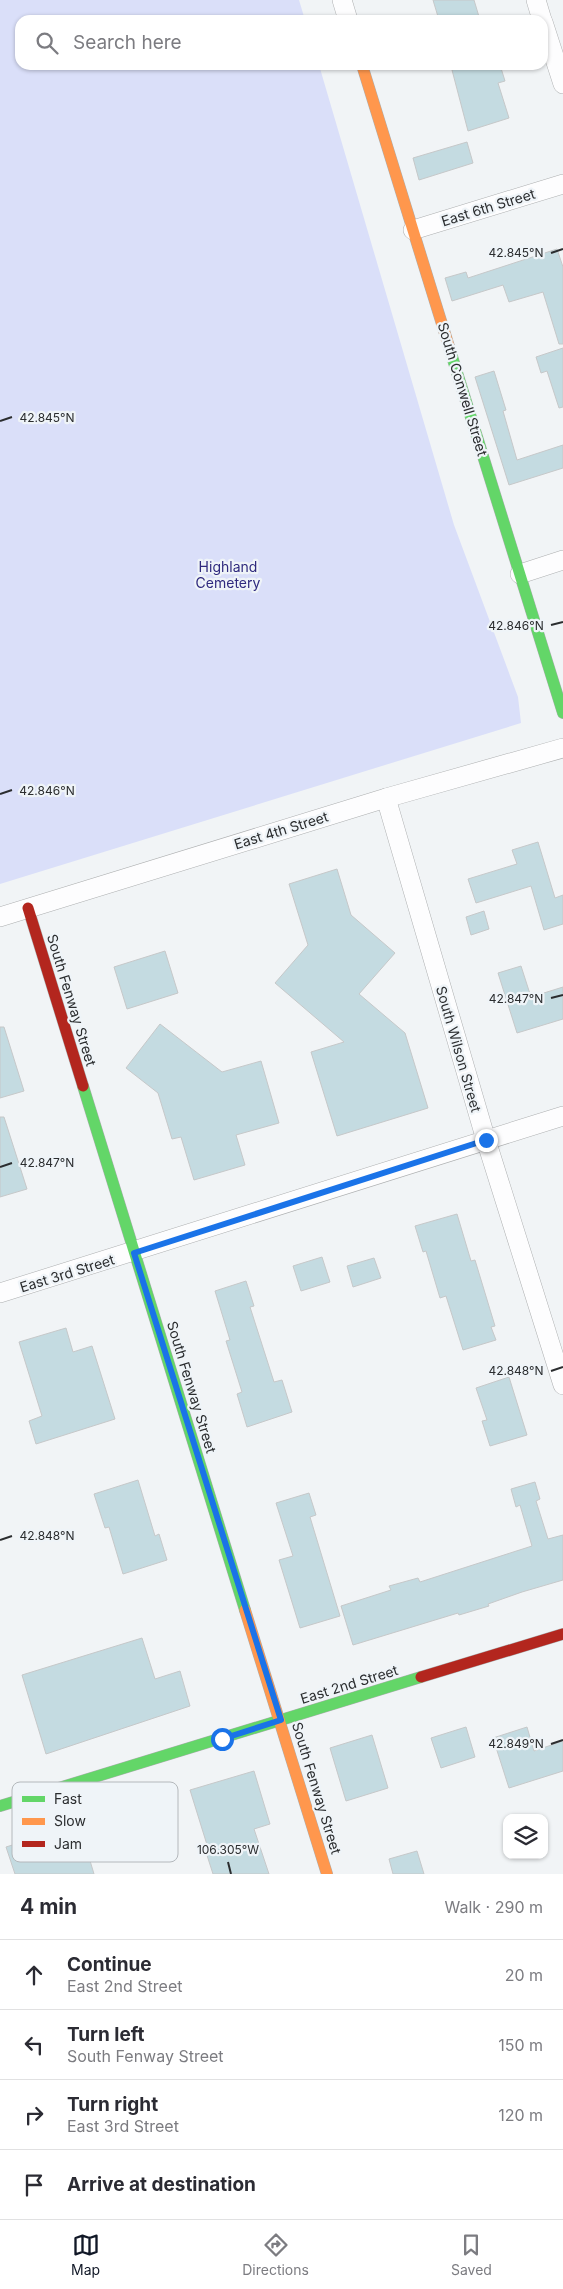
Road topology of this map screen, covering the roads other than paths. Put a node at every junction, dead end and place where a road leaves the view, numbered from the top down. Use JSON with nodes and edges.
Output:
{"nodes":[{"id":1,"x":342,"y":0,"type":"edge"},
{"id":2,"x":536,"y":0,"type":"edge"},
{"id":3,"x":346,"y":15,"type":"edge"},
{"id":4,"x":541,"y":15,"type":"edge"},
{"id":5,"x":548,"y":37,"type":"edge"},
{"id":6,"x":364,"y":70,"type":"edge"},
{"id":7,"x":563,"y":84,"type":"edge"},
{"id":8,"x":563,"y":184,"type":"edge"},
{"id":9,"x":414,"y":230,"type":"junction"},
{"id":10,"x":563,"y":560,"type":"edge"},
{"id":11,"x":520,"y":574,"type":"junction"},
{"id":12,"x":563,"y":713,"type":"edge"},
{"id":13,"x":563,"y":748,"type":"edge"},
{"id":14,"x":386,"y":798,"type":"junction"},
{"id":15,"x":28,"y":908,"type":"junction"},
{"id":16,"x":0,"y":917,"type":"edge"},
{"id":17,"x":563,"y":1116,"type":"edge"},
{"id":18,"x":486,"y":1140,"type":"junction"},
{"id":19,"x":134,"y":1253,"type":"junction"},
{"id":20,"x":0,"y":1294,"type":"edge"},
{"id":21,"x":563,"y":1385,"type":"edge"},
{"id":22,"x":563,"y":1634,"type":"edge"},
{"id":23,"x":281,"y":1720,"type":"junction"},
{"id":24,"x":78,"y":1782,"type":"edge"},
{"id":25,"x":12,"y":1802,"type":"edge"},
{"id":26,"x":0,"y":1806,"type":"edge"},
{"id":27,"x":327,"y":1874,"type":"edge"}],
"edges":[{"from":1,"to":3,"type":"street"},
{"from":2,"to":4,"type":"street"},
{"from":5,"to":7,"type":"street"},
{"from":6,"to":9,"type":"street","name":"South Conwell Street"},
{"from":8,"to":9,"type":"street","name":"East 6th Street"},
{"from":9,"to":11,"type":"street","name":"South Conwell Street"},
{"from":10,"to":11,"type":"street"},
{"from":11,"to":12,"type":"street","name":"South Conwell Street"},
{"from":13,"to":14,"type":"street","name":"East 4th Street"},
{"from":14,"to":15,"type":"street","name":"East 4th Street"},
{"from":14,"to":18,"type":"street","name":"South Wilson Street"},
{"from":15,"to":16,"type":"street","name":"East 4th Street"},
{"from":15,"to":19,"type":"street","name":"South Fenway Street"},
{"from":17,"to":18,"type":"street","name":"East 3rd Street"},
{"from":18,"to":19,"type":"street","name":"East 3rd Street"},
{"from":18,"to":21,"type":"street","name":"South Wilson Street"},
{"from":19,"to":20,"type":"street","name":"East 3rd Street"},
{"from":19,"to":23,"type":"street","name":"South Fenway Street"},
{"from":22,"to":23,"type":"street","name":"East 2nd Street"},
{"from":23,"to":24,"type":"street","name":"East 2nd Street"},
{"from":23,"to":27,"type":"street","name":"South Fenway Street"},
{"from":25,"to":26,"type":"street","name":"East 2nd Street"}]}
